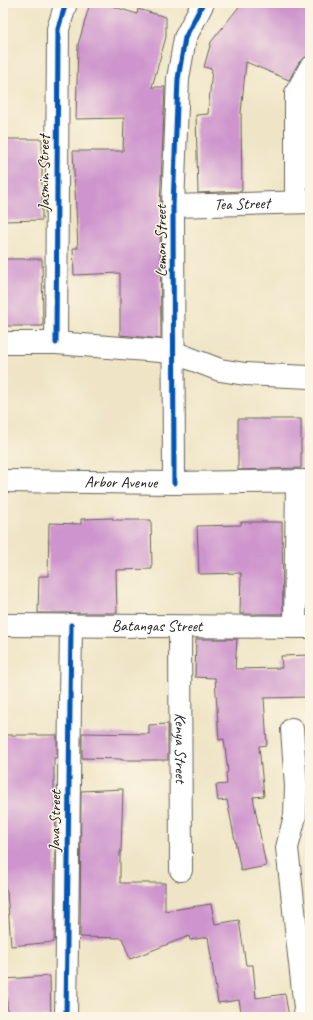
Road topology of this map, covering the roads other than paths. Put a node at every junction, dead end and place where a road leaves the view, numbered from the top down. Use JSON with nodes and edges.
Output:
{"nodes":[{"id":1,"x":66,"y":3,"type":"edge"},
{"id":2,"x":203,"y":3,"type":"edge"},
{"id":3,"x":310,"y":68,"type":"edge"},
{"id":4,"x":303,"y":202,"type":"edge"},
{"id":5,"x":173,"y":206,"type":"junction"},
{"id":6,"x":3,"y":343,"type":"edge"},
{"id":7,"x":56,"y":343,"type":"junction"},
{"id":8,"x":173,"y":352,"type":"junction"},
{"id":9,"x":310,"y":377,"type":"edge"},
{"id":10,"x":3,"y":481,"type":"edge"},
{"id":11,"x":303,"y":481,"type":"edge"},
{"id":12,"x":174,"y":483,"type":"junction"},
{"id":13,"x":3,"y":625,"type":"edge"},
{"id":14,"x":71,"y":625,"type":"junction"},
{"id":15,"x":180,"y":627,"type":"junction"},
{"id":16,"x":303,"y":627,"type":"edge"},
{"id":17,"x":292,"y":729,"type":"dead end"},
{"id":18,"x":181,"y":870,"type":"dead end"},
{"id":19,"x":66,"y":1017,"type":"edge"},
{"id":20,"x":306,"y":1017,"type":"edge"}],
"edges":[{"from":1,"to":7,"type":"street","name":"Jasmin Street"},
{"from":2,"to":5,"type":"street","name":"Lemon Street"},
{"from":3,"to":4,"type":"street"},
{"from":4,"to":5,"type":"street","name":"Tea Street"},
{"from":5,"to":8,"type":"street","name":"Lemon Street"},
{"from":6,"to":7,"type":"street"},
{"from":7,"to":8,"type":"street"},
{"from":8,"to":9,"type":"street"},
{"from":8,"to":12,"type":"street","name":"Lemon Street"},
{"from":10,"to":12,"type":"street","name":"Arbor Avenue"},
{"from":11,"to":12,"type":"street","name":"Arbor Avenue"},
{"from":11,"to":16,"type":"street"},
{"from":13,"to":14,"type":"street","name":"Batangas Street"},
{"from":14,"to":15,"type":"street","name":"Batangas Street"},
{"from":14,"to":19,"type":"street","name":"Java Street"},
{"from":15,"to":16,"type":"street","name":"Batangas Street"},
{"from":15,"to":18,"type":"street","name":"Kenya Street"},
{"from":17,"to":20,"type":"street"}]}
